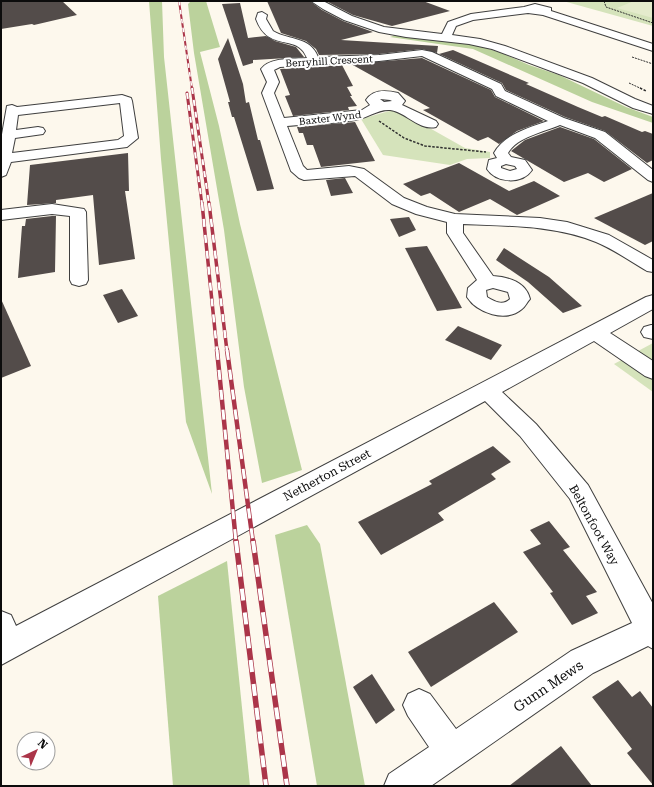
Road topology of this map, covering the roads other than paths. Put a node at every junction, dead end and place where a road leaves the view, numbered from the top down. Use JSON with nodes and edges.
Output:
{"nodes":[{"id":1,"x":316,"y":1,"type":"edge"},
{"id":2,"x":550,"y":1,"type":"edge"},
{"id":3,"x":542,"y":10,"type":"junction"},
{"id":4,"x":268,"y":13,"type":"dead end"},
{"id":5,"x":446,"y":36,"type":"junction"},
{"id":6,"x":653,"y":48,"type":"edge"},
{"id":7,"x":314,"y":60,"type":"junction"},
{"id":8,"x":653,"y":110,"type":"edge"},
{"id":9,"x":559,"y":121,"type":"junction"},
{"id":10,"x":279,"y":124,"type":"junction"},
{"id":11,"x":431,"y":124,"type":"dead end"},
{"id":12,"x":38,"y":131,"type":"dead end"},
{"id":13,"x":9,"y":135,"type":"junction"},
{"id":14,"x":504,"y":156,"type":"road end"},
{"id":15,"x":2,"y":165,"type":"edge"},
{"id":16,"x":653,"y":177,"type":"edge"},
{"id":17,"x":1,"y":215,"type":"edge"},
{"id":18,"x":455,"y":219,"type":"junction"},
{"id":19,"x":653,"y":267,"type":"edge"},
{"id":20,"x":79,"y":280,"type":"dead end"},
{"id":21,"x":487,"y":282,"type":"dead end"},
{"id":22,"x":653,"y":301,"type":"edge"},
{"id":23,"x":596,"y":332,"type":"junction"},
{"id":24,"x":653,"y":371,"type":"edge"},
{"id":25,"x":488,"y":391,"type":"junction"},
{"id":26,"x":651,"y":632,"type":"edge"},
{"id":27,"x":2,"y":641,"type":"edge"},
{"id":28,"x":419,"y":705,"type":"dead end"},
{"id":29,"x":452,"y":751,"type":"junction"},
{"id":30,"x":401,"y":786,"type":"edge"}],
"edges":[{"from":1,"to":5,"type":"street"},
{"from":2,"to":3,"type":"street"},
{"from":3,"to":5,"type":"street"},
{"from":3,"to":6,"type":"street"},
{"from":4,"to":7,"type":"street"},
{"from":5,"to":8,"type":"street"},
{"from":7,"to":9,"type":"street","name":"Berryhill Crescent"},
{"from":7,"to":10,"type":"street","name":"Berryhill Crescent"},
{"from":9,"to":14,"type":"street"},
{"from":9,"to":16,"type":"street","name":"Berryhill Crescent"},
{"from":10,"to":11,"type":"street","name":"Baxter Wynd"},
{"from":10,"to":18,"type":"street","name":"Berryhill Crescent"},
{"from":12,"to":13,"type":"street"},
{"from":13,"to":15,"type":"street"},
{"from":13,"to":15,"type":"street"},
{"from":17,"to":20,"type":"street"},
{"from":18,"to":19,"type":"street","name":"Berryhill Crescent"},
{"from":18,"to":21,"type":"street"},
{"from":22,"to":23,"type":"street","name":"Netherton Street"},
{"from":23,"to":24,"type":"street"},
{"from":23,"to":25,"type":"street","name":"Netherton Street"},
{"from":25,"to":26,"type":"street","name":"Beltonfoot Way"},
{"from":25,"to":27,"type":"street","name":"Netherton Street"},
{"from":26,"to":29,"type":"street","name":"Gunn Mews"},
{"from":28,"to":29,"type":"street"},
{"from":29,"to":30,"type":"street","name":"Gunn Mews"}]}
